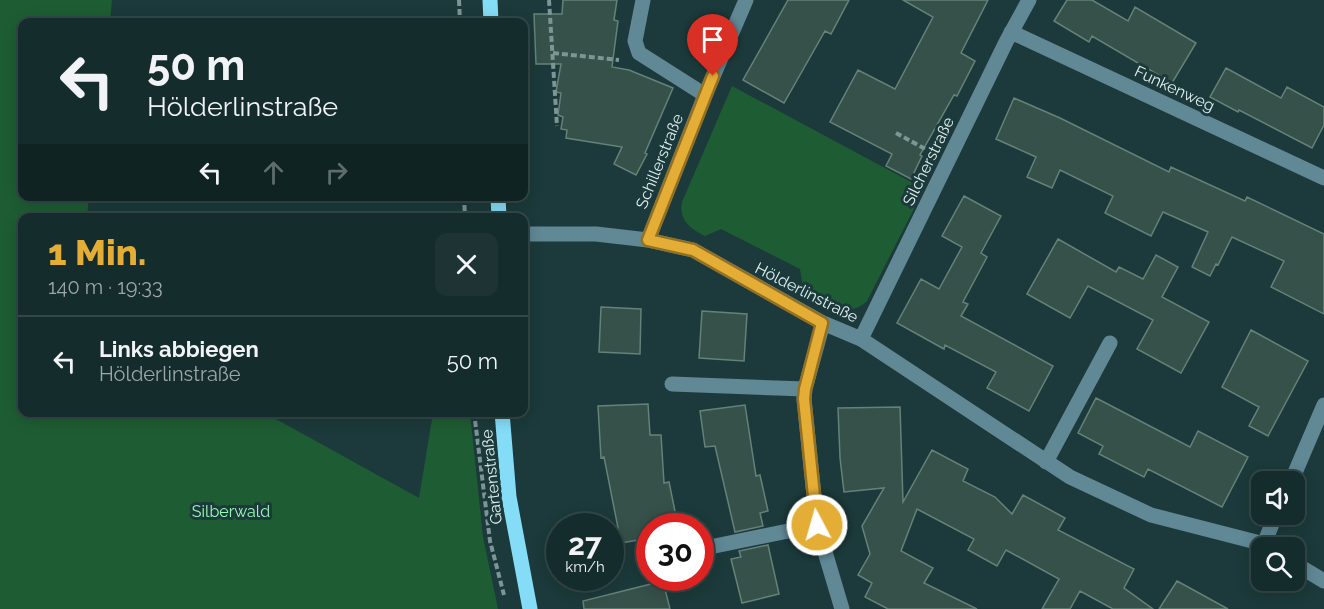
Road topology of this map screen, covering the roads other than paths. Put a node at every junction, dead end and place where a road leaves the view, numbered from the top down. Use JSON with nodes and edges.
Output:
{"nodes":[{"id":1,"x":490,"y":0,"type":"edge"},
{"id":2,"x":643,"y":0,"type":"edge"},
{"id":3,"x":746,"y":0,"type":"edge"},
{"id":4,"x":1029,"y":0,"type":"edge"},
{"id":5,"x":491,"y":18,"type":"edge"},
{"id":6,"x":1011,"y":32,"type":"junction"},
{"id":7,"x":705,"y":95,"type":"junction"},
{"id":8,"x":1324,"y":178,"type":"edge"},
{"id":9,"x":528,"y":234,"type":"edge"},
{"id":10,"x":648,"y":240,"type":"junction"},
{"id":11,"x":822,"y":323,"type":"junction"},
{"id":12,"x":861,"y":339,"type":"junction"},
{"id":13,"x":1110,"y":343,"type":"dead end"},
{"id":14,"x":672,"y":384,"type":"dead end"},
{"id":15,"x":805,"y":389,"type":"junction"},
{"id":16,"x":1324,"y":405,"type":"edge"},
{"id":17,"x":502,"y":417,"type":"edge"},
{"id":18,"x":1046,"y":462,"type":"junction"},
{"id":19,"x":1296,"y":471,"type":"edge"},
{"id":20,"x":817,"y":525,"type":"junction"},
{"id":21,"x":1251,"y":541,"type":"edge"},
{"id":22,"x":714,"y":546,"type":"edge"},
{"id":23,"x":1305,"y":570,"type":"edge"},
{"id":24,"x":1324,"y":581,"type":"edge"},
{"id":25,"x":530,"y":609,"type":"edge"},
{"id":26,"x":842,"y":609,"type":"edge"}],
"edges":[{"from":1,"to":5,"type":"main road"},
{"from":2,"to":7,"type":"street"},
{"from":3,"to":7,"type":"street","name":"Schillerstraße"},
{"from":4,"to":6,"type":"street","name":"Silcherstraße"},
{"from":6,"to":8,"type":"street","name":"Funkenweg"},
{"from":6,"to":12,"type":"street","name":"Silcherstraße"},
{"from":7,"to":10,"type":"street","name":"Schillerstraße"},
{"from":9,"to":10,"type":"street","name":"Hölderlinstraße"},
{"from":10,"to":11,"type":"street","name":"Hölderlinstraße"},
{"from":11,"to":12,"type":"street","name":"Hölderlinstraße"},
{"from":11,"to":15,"type":"street"},
{"from":12,"to":18,"type":"street","name":"Hölderlinstraße"},
{"from":13,"to":18,"type":"street"},
{"from":14,"to":15,"type":"street"},
{"from":15,"to":20,"type":"street"},
{"from":16,"to":19,"type":"street"},
{"from":17,"to":25,"type":"main road","name":"Gartenstraße"},
{"from":18,"to":21,"type":"street","name":"Hölderlinstraße"},
{"from":20,"to":22,"type":"street"},
{"from":20,"to":26,"type":"street"},
{"from":23,"to":24,"type":"street"}]}
